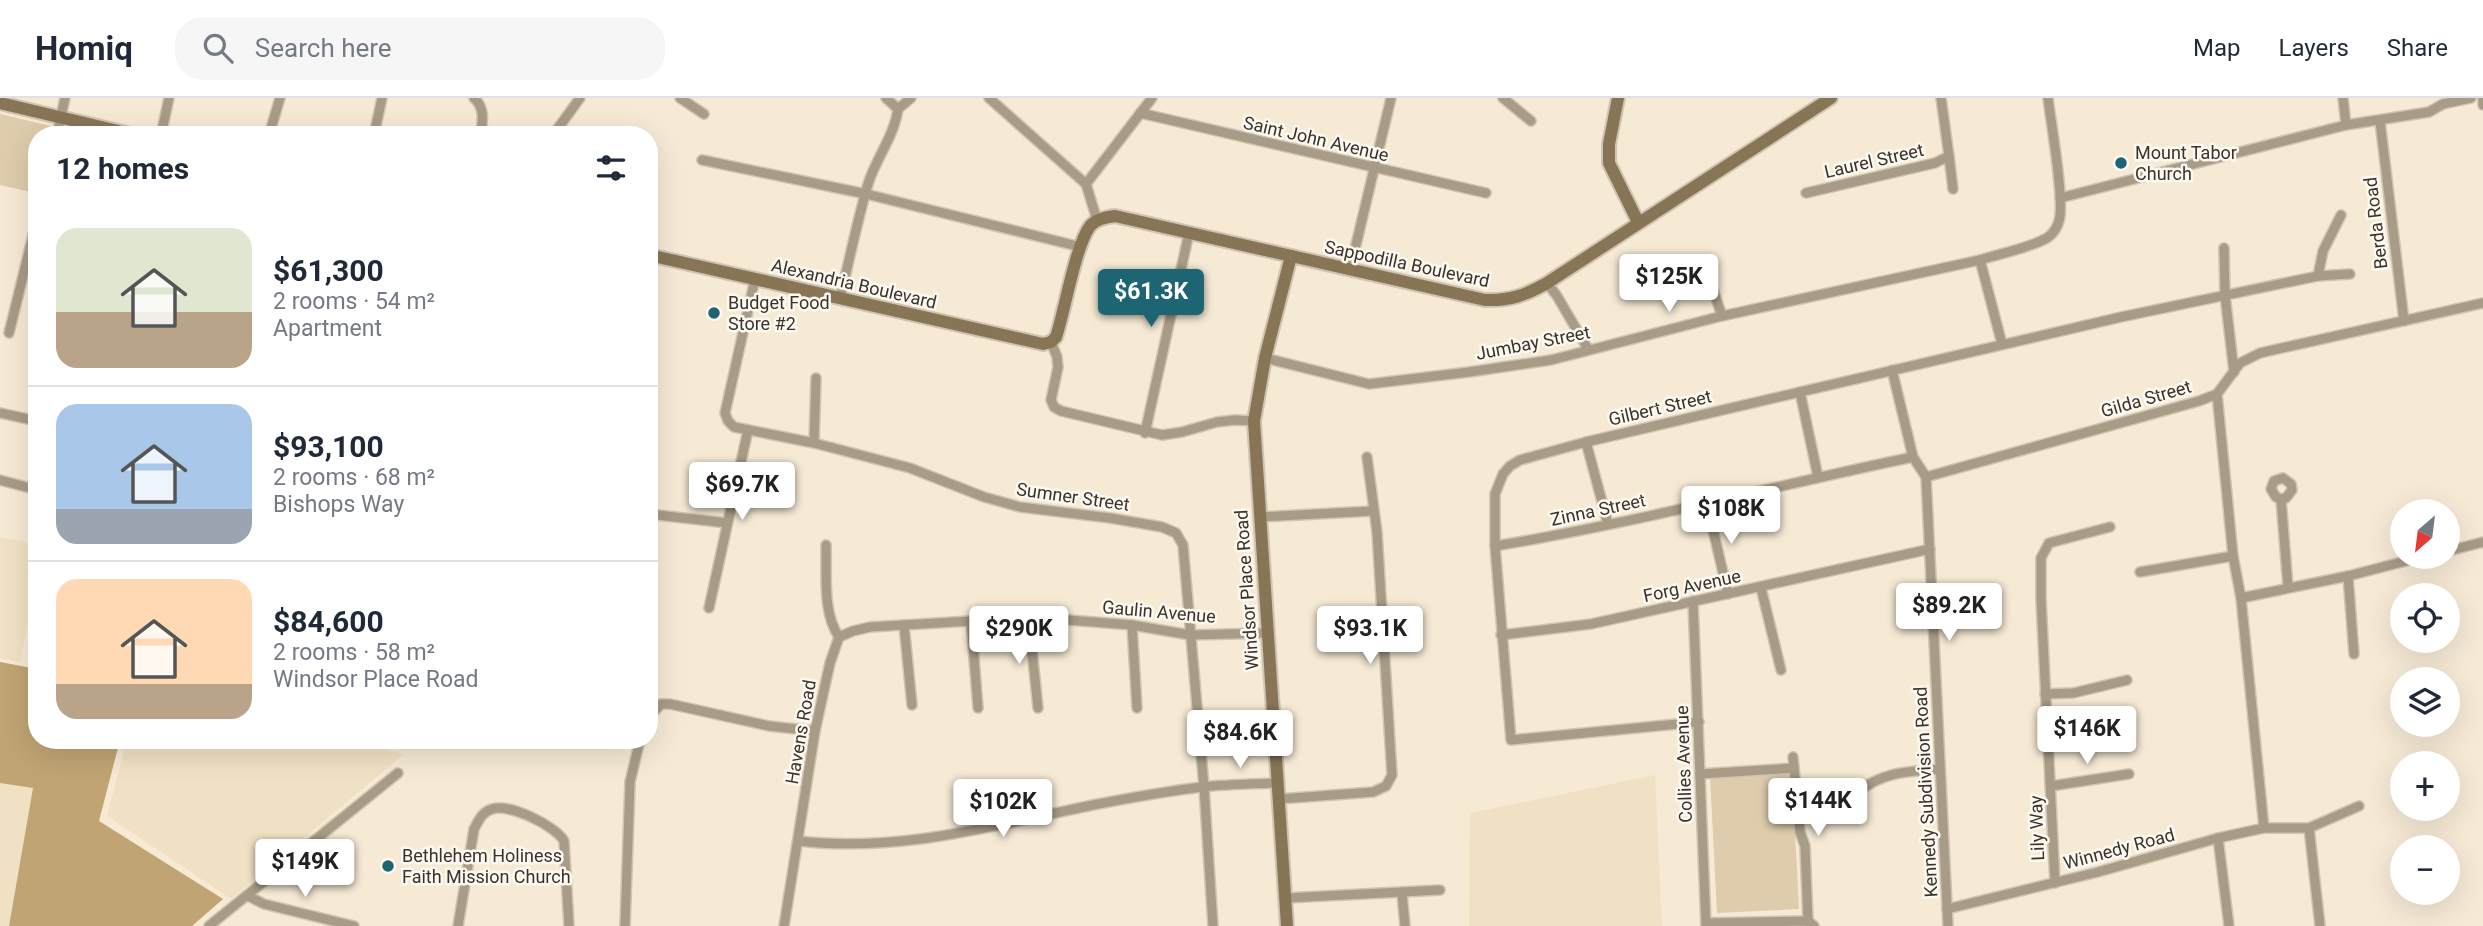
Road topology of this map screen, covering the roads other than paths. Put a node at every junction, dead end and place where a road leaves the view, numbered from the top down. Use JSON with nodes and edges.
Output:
{"nodes":[{"id":1,"x":65,"y":98,"type":"edge"},
{"id":2,"x":169,"y":98,"type":"edge"},
{"id":3,"x":280,"y":98,"type":"edge"},
{"id":4,"x":382,"y":98,"type":"edge"},
{"id":5,"x":580,"y":98,"type":"edge"},
{"id":6,"x":680,"y":98,"type":"edge"},
{"id":7,"x":886,"y":98,"type":"edge"},
{"id":8,"x":911,"y":98,"type":"edge"},
{"id":9,"x":989,"y":98,"type":"edge"},
{"id":10,"x":1152,"y":98,"type":"edge"},
{"id":11,"x":1391,"y":98,"type":"edge"},
{"id":12,"x":1503,"y":98,"type":"edge"},
{"id":13,"x":1618,"y":98,"type":"edge"},
{"id":14,"x":1831,"y":98,"type":"edge"},
{"id":15,"x":1941,"y":98,"type":"edge"},
{"id":16,"x":2048,"y":98,"type":"edge"},
{"id":17,"x":2343,"y":98,"type":"edge"},
{"id":18,"x":2472,"y":98,"type":"edge"},
{"id":19,"x":2483,"y":98,"type":"edge"},
{"id":20,"x":477,"y":100,"type":"edge"},
{"id":21,"x":2442,"y":101,"type":"edge"},
{"id":22,"x":0,"y":103,"type":"edge"},
{"id":23,"x":2483,"y":105,"type":"edge"},
{"id":24,"x":898,"y":109,"type":"junction"},
{"id":25,"x":1139,"y":113,"type":"junction"},
{"id":26,"x":704,"y":114,"type":"dead end"},
{"id":27,"x":61,"y":117,"type":"junction"},
{"id":28,"x":1531,"y":121,"type":"dead end"},
{"id":29,"x":2380,"y":121,"type":"junction"},
{"id":30,"x":2346,"y":125,"type":"junction"},
{"id":31,"x":59,"y":126,"type":"edge"},
{"id":32,"x":98,"y":126,"type":"edge"},
{"id":33,"x":163,"y":126,"type":"edge"},
{"id":34,"x":272,"y":126,"type":"edge"},
{"id":35,"x":376,"y":126,"type":"edge"},
{"id":36,"x":482,"y":126,"type":"edge"},
{"id":37,"x":560,"y":126,"type":"edge"},
{"id":38,"x":1948,"y":156,"type":"junction"},
{"id":39,"x":702,"y":160,"type":"dead end"},
{"id":40,"x":1373,"y":168,"type":"junction"},
{"id":41,"x":1086,"y":184,"type":"junction"},
{"id":42,"x":1953,"y":189,"type":"dead end"},
{"id":43,"x":1806,"y":193,"type":"dead end"},
{"id":44,"x":866,"y":194,"type":"junction"},
{"id":45,"x":1486,"y":194,"type":"dead end"},
{"id":46,"x":2060,"y":198,"type":"junction"},
{"id":47,"x":2341,"y":215,"type":"dead end"},
{"id":48,"x":1097,"y":220,"type":"junction"},
{"id":49,"x":1638,"y":222,"type":"junction"},
{"id":50,"x":1189,"y":233,"type":"junction"},
{"id":51,"x":1082,"y":247,"type":"junction"},
{"id":52,"x":2224,"y":248,"type":"dead end"},
{"id":53,"x":28,"y":256,"type":"edge"},
{"id":54,"x":1291,"y":256,"type":"junction"},
{"id":55,"x":658,"y":257,"type":"edge"},
{"id":56,"x":1980,"y":260,"type":"junction"},
{"id":57,"x":1705,"y":265,"type":"dead end"},
{"id":58,"x":1350,"y":270,"type":"junction"},
{"id":59,"x":2350,"y":274,"type":"dead end"},
{"id":60,"x":2318,"y":276,"type":"junction"},
{"id":61,"x":755,"y":279,"type":"junction"},
{"id":62,"x":1547,"y":283,"type":"junction"},
{"id":63,"x":2225,"y":295,"type":"junction"},
{"id":64,"x":840,"y":299,"type":"junction"},
{"id":65,"x":2483,"y":303,"type":"edge"},
{"id":66,"x":1722,"y":316,"type":"junction"},
{"id":67,"x":2404,"y":321,"type":"junction"},
{"id":68,"x":9,"y":333,"type":"dead end"},
{"id":69,"x":1051,"y":342,"type":"junction"},
{"id":70,"x":2003,"y":344,"type":"junction"},
{"id":71,"x":1588,"y":349,"type":"junction"},
{"id":72,"x":1265,"y":358,"type":"junction"},
{"id":73,"x":1892,"y":370,"type":"junction"},
{"id":74,"x":2234,"y":373,"type":"junction"},
{"id":75,"x":816,"y":378,"type":"dead end"},
{"id":76,"x":1800,"y":392,"type":"junction"},
{"id":77,"x":2217,"y":394,"type":"junction"},
{"id":78,"x":0,"y":413,"type":"edge"},
{"id":79,"x":28,"y":419,"type":"edge"},
{"id":80,"x":1254,"y":421,"type":"junction"},
{"id":81,"x":748,"y":430,"type":"junction"},
{"id":82,"x":1144,"y":433,"type":"junction"},
{"id":83,"x":1586,"y":442,"type":"junction"},
{"id":84,"x":814,"y":443,"type":"junction"},
{"id":85,"x":1367,"y":457,"type":"dead end"},
{"id":86,"x":1913,"y":457,"type":"junction"},
{"id":87,"x":1818,"y":477,"type":"junction"},
{"id":88,"x":1926,"y":477,"type":"junction"},
{"id":89,"x":0,"y":480,"type":"edge"},
{"id":90,"x":28,"y":487,"type":"edge"},
{"id":91,"x":2281,"y":499,"type":"dead end"},
{"id":92,"x":1707,"y":504,"type":"junction"},
{"id":93,"x":1373,"y":512,"type":"junction"},
{"id":94,"x":658,"y":515,"type":"edge"},
{"id":95,"x":1259,"y":517,"type":"junction"},
{"id":96,"x":727,"y":523,"type":"junction"},
{"id":97,"x":1608,"y":524,"type":"junction"},
{"id":98,"x":2110,"y":527,"type":"dead end"},
{"id":99,"x":2483,"y":542,"type":"edge"},
{"id":100,"x":826,"y":545,"type":"dead end"},
{"id":101,"x":1495,"y":545,"type":"junction"},
{"id":102,"x":2460,"y":548,"type":"edge"},
{"id":103,"x":1930,"y":549,"type":"junction"},
{"id":104,"x":2233,"y":556,"type":"junction"},
{"id":105,"x":2390,"y":565,"type":"edge"},
{"id":106,"x":2140,"y":572,"type":"dead end"},
{"id":107,"x":2348,"y":576,"type":"junction"},
{"id":108,"x":2288,"y":587,"type":"junction"},
{"id":109,"x":1761,"y":588,"type":"junction"},
{"id":110,"x":1727,"y":594,"type":"junction"},
{"id":111,"x":2241,"y":598,"type":"junction"},
{"id":112,"x":1693,"y":601,"type":"junction"},
{"id":113,"x":709,"y":608,"type":"dead end"},
{"id":114,"x":971,"y":621,"type":"junction"},
{"id":115,"x":1029,"y":621,"type":"junction"},
{"id":116,"x":904,"y":625,"type":"junction"},
{"id":117,"x":1132,"y":625,"type":"junction"},
{"id":118,"x":1268,"y":633,"type":"junction"},
{"id":119,"x":1190,"y":635,"type":"junction"},
{"id":120,"x":1501,"y":635,"type":"junction"},
{"id":121,"x":839,"y":637,"type":"junction"},
{"id":122,"x":2354,"y":654,"type":"dead end"},
{"id":123,"x":1781,"y":670,"type":"dead end"},
{"id":124,"x":2127,"y":680,"type":"dead end"},
{"id":125,"x":2045,"y":694,"type":"junction"},
{"id":126,"x":912,"y":705,"type":"dead end"},
{"id":127,"x":658,"y":707,"type":"edge"},
{"id":128,"x":978,"y":708,"type":"dead end"},
{"id":129,"x":1038,"y":708,"type":"dead end"},
{"id":130,"x":1137,"y":708,"type":"dead end"},
{"id":131,"x":1699,"y":722,"type":"junction"},
{"id":132,"x":816,"y":731,"type":"junction"},
{"id":133,"x":638,"y":749,"type":"edge"},
{"id":134,"x":1793,"y":757,"type":"dead end"},
{"id":135,"x":1794,"y":768,"type":"junction"},
{"id":136,"x":1940,"y":769,"type":"junction"},
{"id":137,"x":398,"y":774,"type":"dead end"},
{"id":138,"x":1700,"y":774,"type":"junction"},
{"id":139,"x":2129,"y":774,"type":"dead end"},
{"id":140,"x":1278,"y":783,"type":"junction"},
{"id":141,"x":2051,"y":786,"type":"junction"},
{"id":142,"x":1204,"y":787,"type":"junction"},
{"id":143,"x":1859,"y":791,"type":"dead end"},
{"id":144,"x":1279,"y":799,"type":"junction"},
{"id":145,"x":2359,"y":806,"type":"dead end"},
{"id":146,"x":2264,"y":828,"type":"junction"},
{"id":147,"x":2309,"y":828,"type":"junction"},
{"id":148,"x":2218,"y":838,"type":"junction"},
{"id":149,"x":799,"y":841,"type":"junction"},
{"id":150,"x":2054,"y":883,"type":"junction"},
{"id":151,"x":1440,"y":890,"type":"dead end"},
{"id":152,"x":1402,"y":894,"type":"junction"},
{"id":153,"x":248,"y":896,"type":"junction"},
{"id":154,"x":1286,"y":898,"type":"junction"},
{"id":155,"x":1947,"y":909,"type":"junction"},
{"id":156,"x":1811,"y":923,"type":"edge"},
{"id":157,"x":1706,"y":924,"type":"edge"},
{"id":158,"x":209,"y":926,"type":"edge"},
{"id":159,"x":354,"y":926,"type":"edge"},
{"id":160,"x":458,"y":926,"type":"edge"},
{"id":161,"x":569,"y":926,"type":"edge"},
{"id":162,"x":625,"y":926,"type":"edge"},
{"id":163,"x":784,"y":926,"type":"edge"},
{"id":164,"x":1213,"y":926,"type":"edge"},
{"id":165,"x":1287,"y":926,"type":"edge"},
{"id":166,"x":1405,"y":926,"type":"edge"},
{"id":167,"x":1948,"y":926,"type":"edge"},
{"id":168,"x":2229,"y":926,"type":"edge"},
{"id":169,"x":2319,"y":926,"type":"edge"}],
"edges":[{"from":1,"to":27,"type":"street"},
{"from":2,"to":33,"type":"street"},
{"from":3,"to":34,"type":"street"},
{"from":4,"to":35,"type":"street"},
{"from":5,"to":37,"type":"street"},
{"from":6,"to":26,"type":"street"},
{"from":7,"to":24,"type":"street"},
{"from":8,"to":24,"type":"street"},
{"from":9,"to":41,"type":"street"},
{"from":10,"to":25,"type":"street"},
{"from":11,"to":40,"type":"street"},
{"from":12,"to":28,"type":"street"},
{"from":13,"to":49,"type":"street"},
{"from":14,"to":49,"type":"street","name":"Sappodilla Boulevard"},
{"from":15,"to":38,"type":"street","name":"Laurel Street"},
{"from":16,"to":46,"type":"street"},
{"from":17,"to":30,"type":"street"},
{"from":18,"to":21,"type":"street"},
{"from":19,"to":23,"type":"street"},
{"from":20,"to":36,"type":"street"},
{"from":21,"to":29,"type":"street"},
{"from":22,"to":27,"type":"street"},
{"from":24,"to":44,"type":"street"},
{"from":25,"to":40,"type":"street","name":"Saint John Avenue"},
{"from":25,"to":41,"type":"street"},
{"from":27,"to":31,"type":"street"},
{"from":27,"to":32,"type":"street"},
{"from":29,"to":30,"type":"street"},
{"from":29,"to":67,"type":"street","name":"Berda Road"},
{"from":30,"to":46,"type":"street"},
{"from":38,"to":42,"type":"street","name":"Laurel Street"},
{"from":38,"to":43,"type":"street","name":"Laurel Street"},
{"from":39,"to":44,"type":"street"},
{"from":40,"to":45,"type":"street","name":"Saint John Avenue"},
{"from":40,"to":58,"type":"street"},
{"from":41,"to":48,"type":"street"},
{"from":44,"to":51,"type":"street"},
{"from":44,"to":64,"type":"street"},
{"from":46,"to":56,"type":"street","name":"Jumbay Street"},
{"from":47,"to":60,"type":"street"},
{"from":48,"to":50,"type":"street","name":"Sappodilla Boulevard"},
{"from":48,"to":51,"type":"street"},
{"from":49,"to":62,"type":"street","name":"Sappodilla Boulevard"},
{"from":50,"to":54,"type":"street","name":"Sappodilla Boulevard"},
{"from":50,"to":82,"type":"street"},
{"from":51,"to":69,"type":"street"},
{"from":52,"to":63,"type":"street"},
{"from":53,"to":68,"type":"street"},
{"from":54,"to":58,"type":"street","name":"Sappodilla Boulevard"},
{"from":54,"to":72,"type":"street","name":"Windsor Place Road"},
{"from":55,"to":61,"type":"street","name":"Alexandria Boulevard"},
{"from":56,"to":66,"type":"street","name":"Jumbay Street"},
{"from":56,"to":70,"type":"street"},
{"from":57,"to":66,"type":"street"},
{"from":58,"to":62,"type":"street","name":"Sappodilla Boulevard"},
{"from":59,"to":60,"type":"street","name":"Gilbert Street"},
{"from":60,"to":63,"type":"street","name":"Gilbert Street"},
{"from":61,"to":64,"type":"street","name":"Alexandria Boulevard"},
{"from":61,"to":81,"type":"street"},
{"from":62,"to":71,"type":"street"},
{"from":63,"to":70,"type":"street","name":"Gilbert Street"},
{"from":63,"to":74,"type":"street"},
{"from":64,"to":69,"type":"street","name":"Alexandria Boulevard"},
{"from":65,"to":67,"type":"street","name":"Gilda Street"},
{"from":66,"to":71,"type":"street","name":"Jumbay Street"},
{"from":67,"to":74,"type":"street","name":"Gilda Street"},
{"from":69,"to":82,"type":"street"},
{"from":70,"to":73,"type":"street","name":"Gilbert Street"},
{"from":71,"to":72,"type":"street","name":"Jumbay Street"},
{"from":72,"to":80,"type":"street","name":"Windsor Place Road"},
{"from":73,"to":76,"type":"street","name":"Gilbert Street"},
{"from":73,"to":86,"type":"street","name":"Kennedy Subdivision Road"},
{"from":74,"to":77,"type":"street","name":"Gilda Street"},
{"from":75,"to":84,"type":"street"},
{"from":76,"to":83,"type":"street","name":"Gilbert Street"},
{"from":76,"to":87,"type":"street"},
{"from":77,"to":88,"type":"street","name":"Gilda Street"},
{"from":77,"to":104,"type":"street"},
{"from":78,"to":79,"type":"street"},
{"from":80,"to":82,"type":"street"},
{"from":80,"to":95,"type":"street","name":"Windsor Place Road"},
{"from":81,"to":84,"type":"street","name":"Sumner Street"},
{"from":81,"to":96,"type":"street"},
{"from":83,"to":97,"type":"street"},
{"from":83,"to":101,"type":"street","name":"Gilbert Street"},
{"from":84,"to":119,"type":"street","name":"Sumner Street"},
{"from":85,"to":93,"type":"street"},
{"from":86,"to":87,"type":"street","name":"Zinna Street"},
{"from":86,"to":88,"type":"street","name":"Kennedy Subdivision Road"},
{"from":87,"to":92,"type":"street","name":"Zinna Street"},
{"from":88,"to":103,"type":"street","name":"Kennedy Subdivision Road"},
{"from":89,"to":90,"type":"street"},
{"from":91,"to":108,"type":"street"},
{"from":92,"to":97,"type":"street","name":"Zinna Street"},
{"from":92,"to":110,"type":"street"},
{"from":93,"to":95,"type":"street"},
{"from":93,"to":144,"type":"street"},
{"from":94,"to":96,"type":"street"},
{"from":95,"to":118,"type":"street","name":"Windsor Place Road"},
{"from":96,"to":113,"type":"street"},
{"from":97,"to":101,"type":"street","name":"Zinna Street"},
{"from":98,"to":125,"type":"street","name":"Lily Way"},
{"from":99,"to":102,"type":"street"},
{"from":100,"to":121,"type":"street"},
{"from":101,"to":120,"type":"street","name":"Gilbert Street"},
{"from":103,"to":109,"type":"street","name":"Forg Avenue"},
{"from":103,"to":136,"type":"street","name":"Kennedy Subdivision Road"},
{"from":104,"to":106,"type":"street"},
{"from":104,"to":111,"type":"street"},
{"from":105,"to":107,"type":"street"},
{"from":107,"to":108,"type":"street"},
{"from":107,"to":122,"type":"street"},
{"from":108,"to":111,"type":"street"},
{"from":109,"to":110,"type":"street","name":"Forg Avenue"},
{"from":109,"to":123,"type":"street"},
{"from":110,"to":112,"type":"street","name":"Forg Avenue"},
{"from":111,"to":146,"type":"street"},
{"from":112,"to":120,"type":"street","name":"Forg Avenue"},
{"from":112,"to":131,"type":"street","name":"Collies Avenue"},
{"from":114,"to":115,"type":"street","name":"Gaulin Avenue"},
{"from":114,"to":116,"type":"street","name":"Gaulin Avenue"},
{"from":114,"to":128,"type":"street"},
{"from":115,"to":117,"type":"street","name":"Gaulin Avenue"},
{"from":115,"to":129,"type":"street"},
{"from":116,"to":121,"type":"street","name":"Gaulin Avenue"},
{"from":116,"to":126,"type":"street"},
{"from":117,"to":119,"type":"street","name":"Gaulin Avenue"},
{"from":117,"to":130,"type":"street"},
{"from":118,"to":119,"type":"street","name":"Gaulin Avenue"},
{"from":118,"to":140,"type":"street","name":"Windsor Place Road"},
{"from":119,"to":142,"type":"street","name":"Sumner Street"},
{"from":120,"to":131,"type":"street","name":"Gilbert Street"},
{"from":121,"to":132,"type":"street","name":"Havens Road"},
{"from":124,"to":125,"type":"street"},
{"from":125,"to":141,"type":"street","name":"Lily Way"},
{"from":127,"to":132,"type":"street"},
{"from":131,"to":138,"type":"street","name":"Collies Avenue"},
{"from":132,"to":149,"type":"street","name":"Havens Road"},
{"from":133,"to":162,"type":"street"},
{"from":134,"to":135,"type":"street"},
{"from":135,"to":138,"type":"street"},
{"from":135,"to":156,"type":"street"},
{"from":136,"to":143,"type":"street"},
{"from":136,"to":155,"type":"street","name":"Kennedy Subdivision Road"},
{"from":137,"to":153,"type":"street"},
{"from":138,"to":157,"type":"street","name":"Collies Avenue"},
{"from":139,"to":141,"type":"street"},
{"from":140,"to":142,"type":"street"},
{"from":140,"to":144,"type":"street","name":"Windsor Place Road"},
{"from":141,"to":150,"type":"street","name":"Lily Way"},
{"from":142,"to":149,"type":"street"},
{"from":142,"to":164,"type":"street","name":"Sumner Street"},
{"from":144,"to":154,"type":"street","name":"Windsor Place Road"},
{"from":145,"to":147,"type":"street"},
{"from":146,"to":147,"type":"street","name":"Winnedy Road"},
{"from":146,"to":148,"type":"street","name":"Winnedy Road"},
{"from":147,"to":169,"type":"street"},
{"from":148,"to":150,"type":"street","name":"Winnedy Road"},
{"from":148,"to":168,"type":"street"},
{"from":149,"to":163,"type":"street","name":"Havens Road"},
{"from":150,"to":155,"type":"street","name":"Winnedy Road"},
{"from":151,"to":152,"type":"street"},
{"from":152,"to":154,"type":"street"},
{"from":152,"to":166,"type":"street"},
{"from":153,"to":158,"type":"street"},
{"from":153,"to":159,"type":"street"},
{"from":154,"to":165,"type":"street","name":"Windsor Place Road"},
{"from":155,"to":167,"type":"street","name":"Kennedy Subdivision Road"},
{"from":156,"to":157,"type":"street"},
{"from":160,"to":161,"type":"street"}]}
